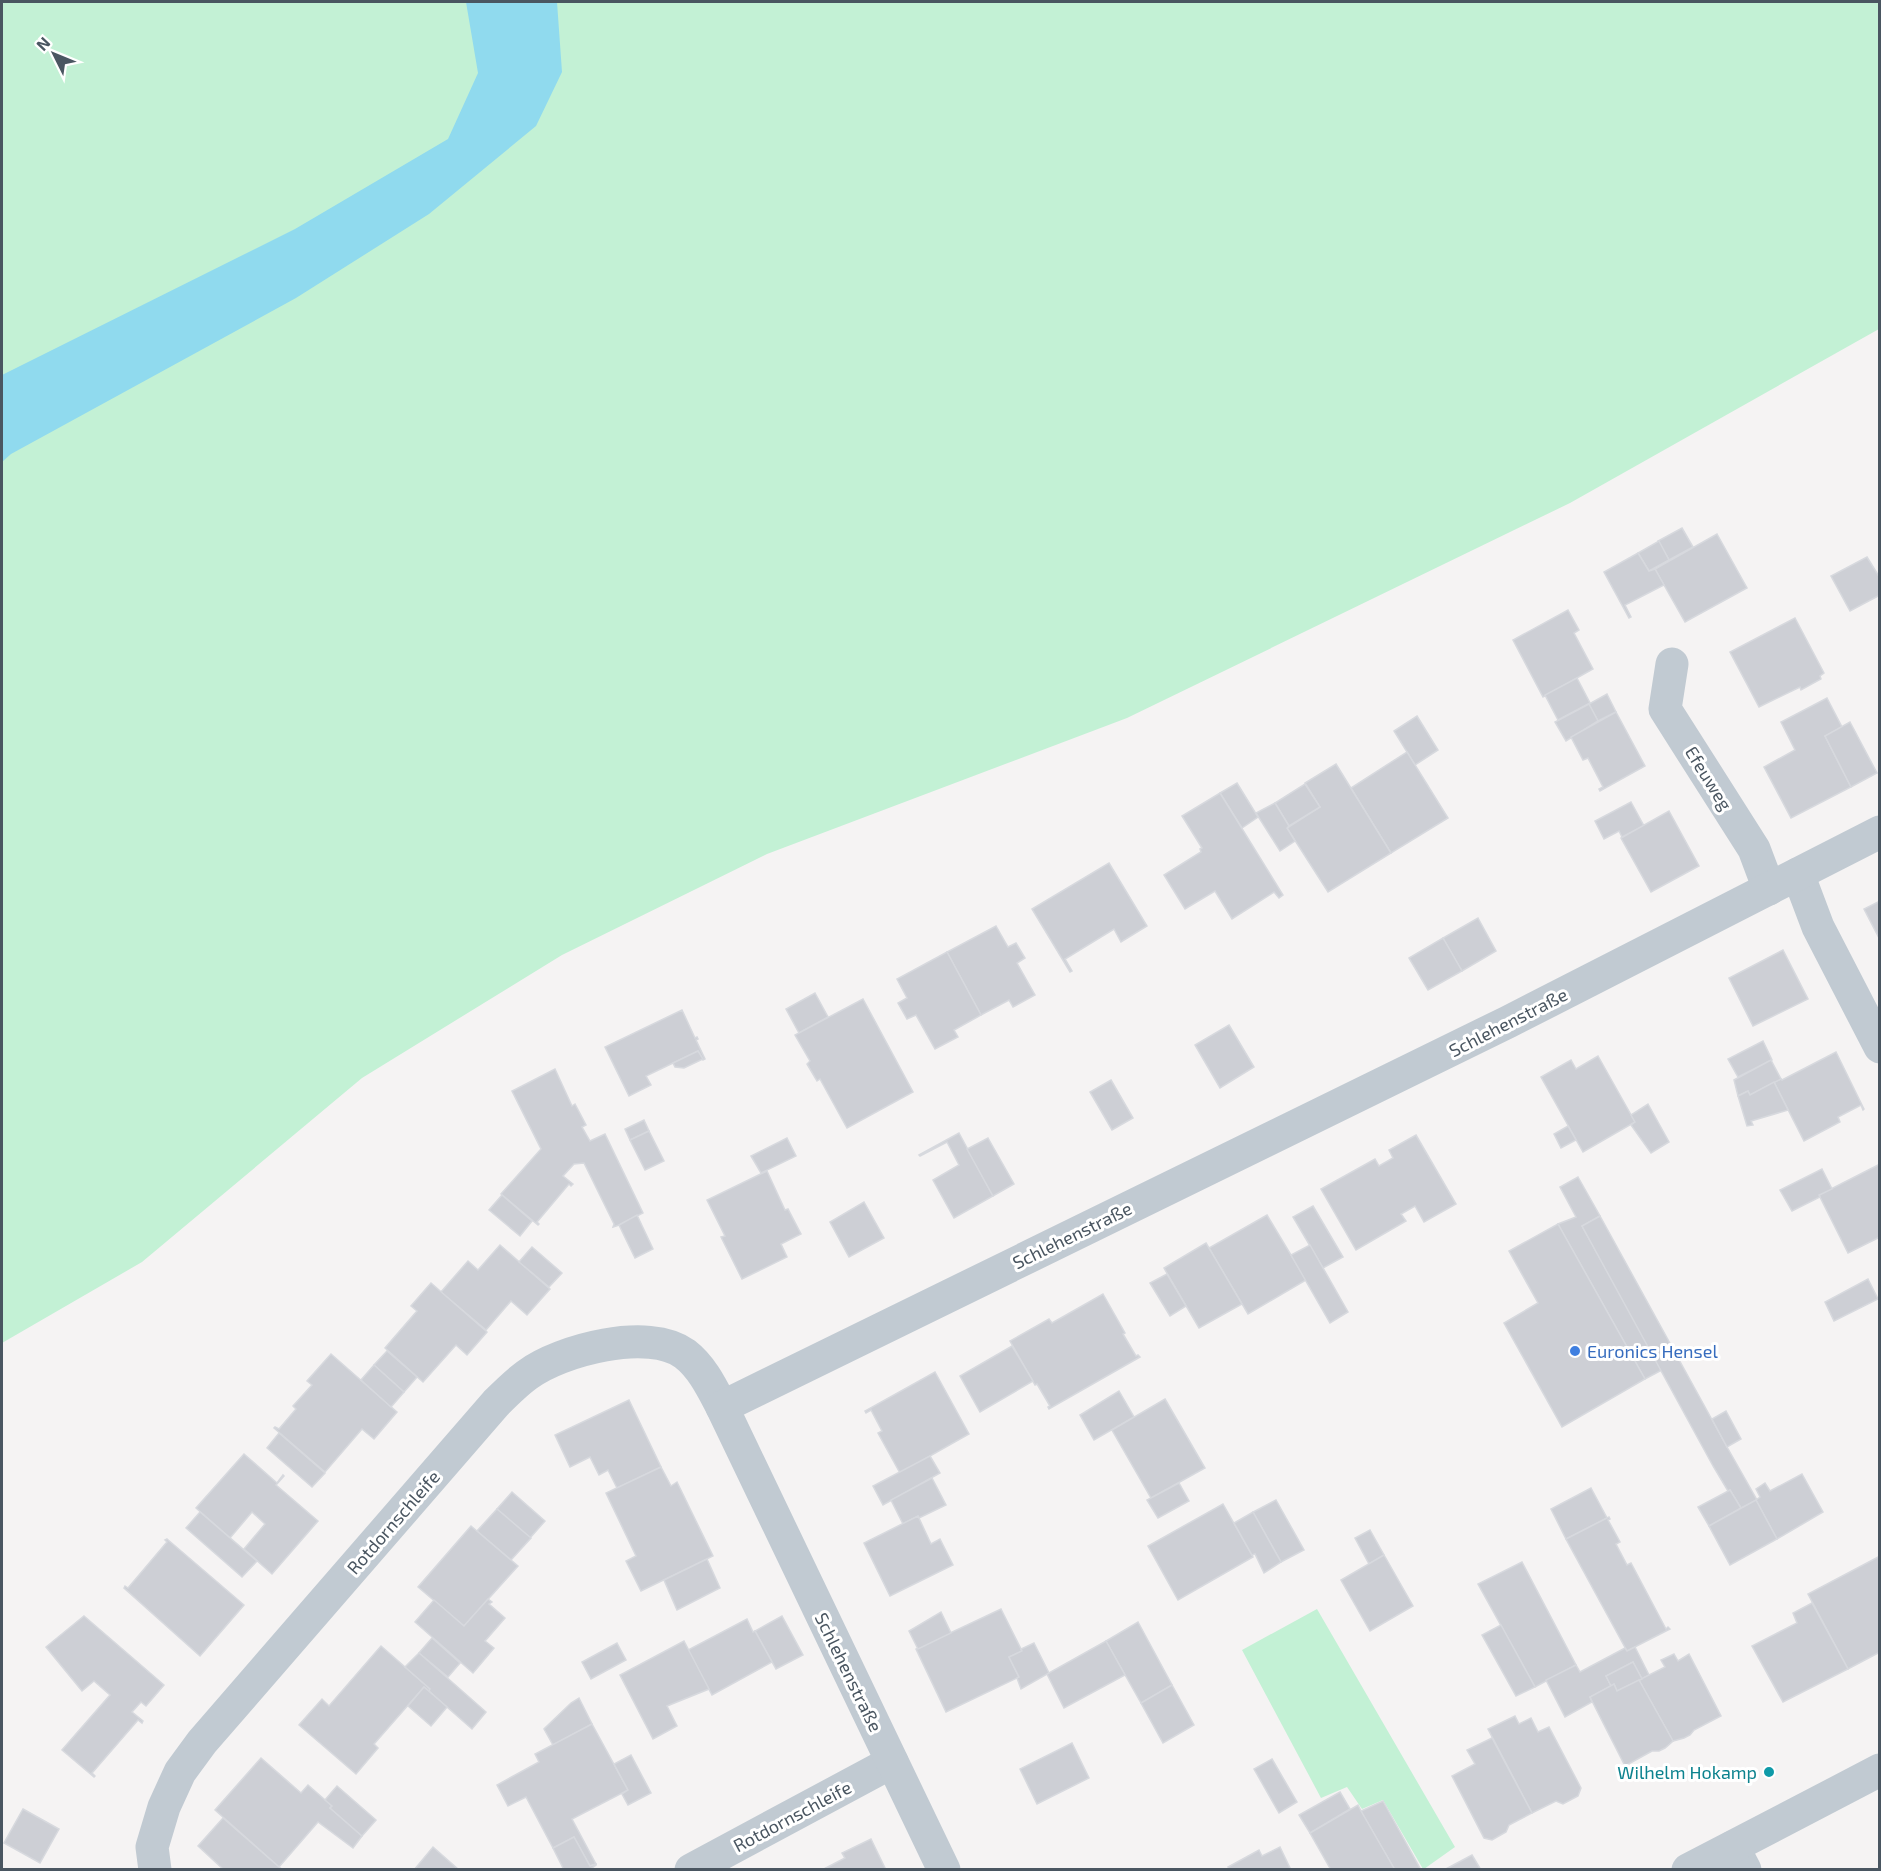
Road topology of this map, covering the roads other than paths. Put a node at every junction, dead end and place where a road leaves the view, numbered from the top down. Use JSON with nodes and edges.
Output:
{"nodes":[{"id":1,"x":1672,"y":664,"type":"dead end"},
{"id":2,"x":1880,"y":832,"type":"edge"},
{"id":3,"x":1798,"y":874,"type":"junction"},
{"id":4,"x":1769,"y":889,"type":"junction"},
{"id":5,"x":1880,"y":1047,"type":"edge"},
{"id":6,"x":722,"y":1407,"type":"junction"},
{"id":7,"x":892,"y":1762,"type":"junction"},
{"id":8,"x":1880,"y":1770,"type":"edge"},
{"id":9,"x":1739,"y":1858,"type":"edge"},
{"id":10,"x":155,"y":1869,"type":"edge"},
{"id":11,"x":691,"y":1869,"type":"edge"},
{"id":12,"x":944,"y":1869,"type":"edge"},
{"id":13,"x":1688,"y":1869,"type":"edge"}],
"edges":[{"from":1,"to":4,"type":"street","name":"Efeuweg"},
{"from":2,"to":3,"type":"street","name":"Schlehenstraße"},
{"from":3,"to":4,"type":"street","name":"Schlehenstraße"},
{"from":3,"to":5,"type":"street"},
{"from":4,"to":6,"type":"street","name":"Schlehenstraße"},
{"from":6,"to":7,"type":"street","name":"Schlehenstraße"},
{"from":6,"to":10,"type":"street","name":"Rotdornschleife"},
{"from":7,"to":11,"type":"street","name":"Rotdornschleife"},
{"from":7,"to":12,"type":"street","name":"Schlehenstraße"},
{"from":8,"to":9,"type":"street"},
{"from":9,"to":13,"type":"street"}]}
